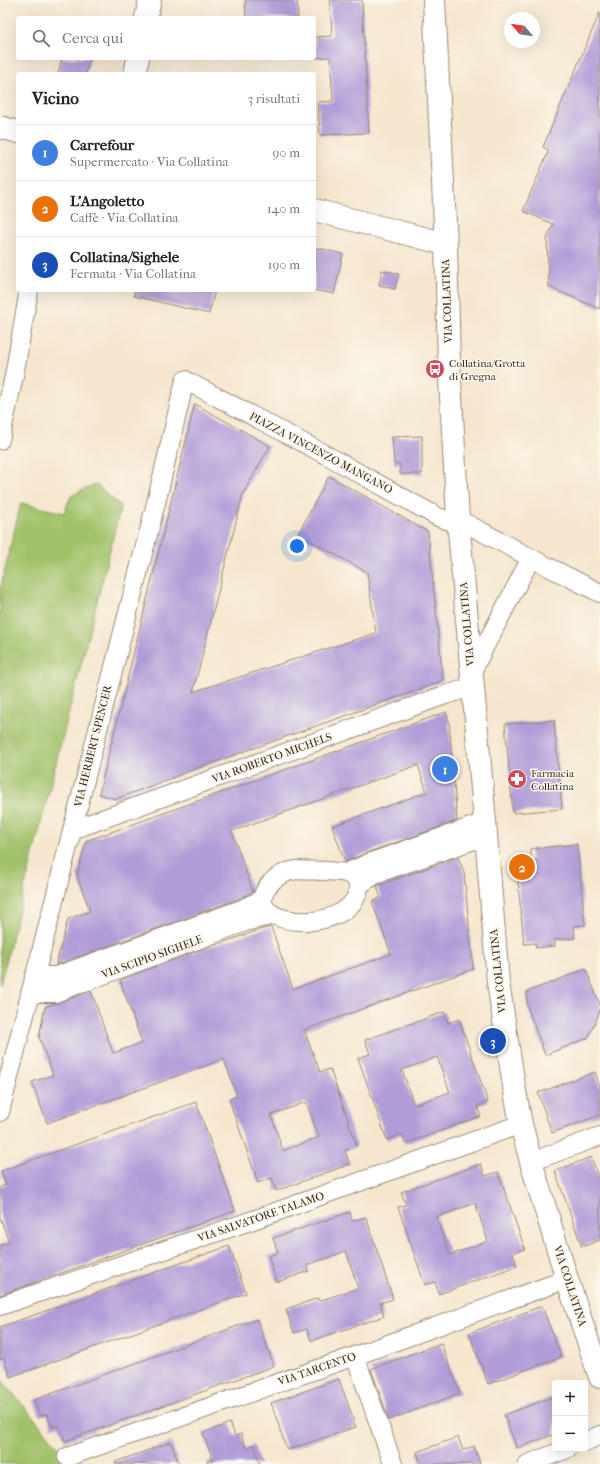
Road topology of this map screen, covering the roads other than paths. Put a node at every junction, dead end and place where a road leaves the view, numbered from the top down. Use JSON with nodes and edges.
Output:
{"nodes":[{"id":1,"x":150,"y":0,"type":"edge"},
{"id":2,"x":434,"y":0,"type":"edge"},
{"id":3,"x":146,"y":16,"type":"edge"},
{"id":4,"x":138,"y":60,"type":"edge"},
{"id":5,"x":135,"y":72,"type":"edge"},
{"id":6,"x":0,"y":127,"type":"edge"},
{"id":7,"x":16,"y":131,"type":"edge"},
{"id":8,"x":316,"y":211,"type":"edge"},
{"id":9,"x":446,"y":244,"type":"junction"},
{"id":10,"x":29,"y":292,"type":"edge"},
{"id":11,"x":185,"y":380,"type":"joint"},
{"id":12,"x":0,"y":440,"type":"edge"},
{"id":13,"x":458,"y":519,"type":"junction"},
{"id":14,"x":531,"y":558,"type":"junction"},
{"id":15,"x":600,"y":593,"type":"edge"},
{"id":16,"x":472,"y":680,"type":"junction"},
{"id":17,"x":486,"y":829,"type":"junction"},
{"id":18,"x":72,"y":830,"type":"junction"},
{"id":19,"x":352,"y":879,"type":"junction"},
{"id":20,"x":263,"y":899,"type":"junction"},
{"id":21,"x":274,"y":916,"type":"junction"},
{"id":22,"x":32,"y":984,"type":"junction"},
{"id":23,"x":0,"y":1112,"type":"edge"},
{"id":24,"x":521,"y":1124,"type":"junction"},
{"id":25,"x":600,"y":1136,"type":"edge"},
{"id":26,"x":531,"y":1162,"type":"junction"},
{"id":27,"x":567,"y":1279,"type":"junction"},
{"id":28,"x":0,"y":1306,"type":"edge"},
{"id":29,"x":355,"y":1356,"type":"junction"},
{"id":30,"x":600,"y":1377,"type":"edge"},
{"id":31,"x":600,"y":1436,"type":"edge"},
{"id":32,"x":588,"y":1441,"type":"edge"},
{"id":33,"x":559,"y":1452,"type":"edge"},
{"id":34,"x":67,"y":1457,"type":"dead end"},
{"id":35,"x":393,"y":1464,"type":"edge"},
{"id":36,"x":528,"y":1464,"type":"edge"}],
"edges":[{"from":1,"to":3,"type":"street"},
{"from":2,"to":9,"type":"street","name":"VIA COLLATINA"},
{"from":4,"to":5,"type":"street"},
{"from":6,"to":7,"type":"street"},
{"from":8,"to":9,"type":"street"},
{"from":9,"to":13,"type":"street","name":"VIA COLLATINA"},
{"from":10,"to":12,"type":"street"},
{"from":11,"to":13,"type":"street","name":"PIAZZA VINCENZO MANGANO"},
{"from":11,"to":18,"type":"street","name":"VIA HERBERT SPENCER"},
{"from":13,"to":14,"type":"street"},
{"from":13,"to":16,"type":"street","name":"VIA COLLATINA"},
{"from":14,"to":15,"type":"street"},
{"from":14,"to":16,"type":"street","name":"VIA COLLATINA"},
{"from":16,"to":17,"type":"street","name":"VIA COLLATINA"},
{"from":16,"to":18,"type":"street","name":"VIA ROBERTO MICHELS"},
{"from":17,"to":19,"type":"street"},
{"from":17,"to":24,"type":"street","name":"VIA COLLATINA"},
{"from":18,"to":22,"type":"street","name":"VIA HERBERT SPENCER"},
{"from":19,"to":20,"type":"street"},
{"from":19,"to":21,"type":"street","name":"VIA SCIPIO SIGHELE"},
{"from":20,"to":21,"type":"street"},
{"from":20,"to":22,"type":"street","name":"VIA SCIPIO SIGHELE"},
{"from":21,"to":22,"type":"street","name":"VIA SCIPIO SIGHELE"},
{"from":22,"to":23,"type":"street","name":"VIA HERBERT SPENCER"},
{"from":24,"to":26,"type":"street","name":"VIA COLLATINA"},
{"from":24,"to":28,"type":"street","name":"VIA SALVATORE TALAMO"},
{"from":25,"to":26,"type":"street"},
{"from":26,"to":27,"type":"street","name":"VIA COLLATINA"},
{"from":27,"to":29,"type":"street","name":"VIA TARCENTO"},
{"from":27,"to":30,"type":"street","name":"VIA COLLATINA"},
{"from":29,"to":34,"type":"street","name":"VIA TARCENTO"},
{"from":29,"to":35,"type":"street"},
{"from":31,"to":32,"type":"street"},
{"from":33,"to":36,"type":"street"}]}
